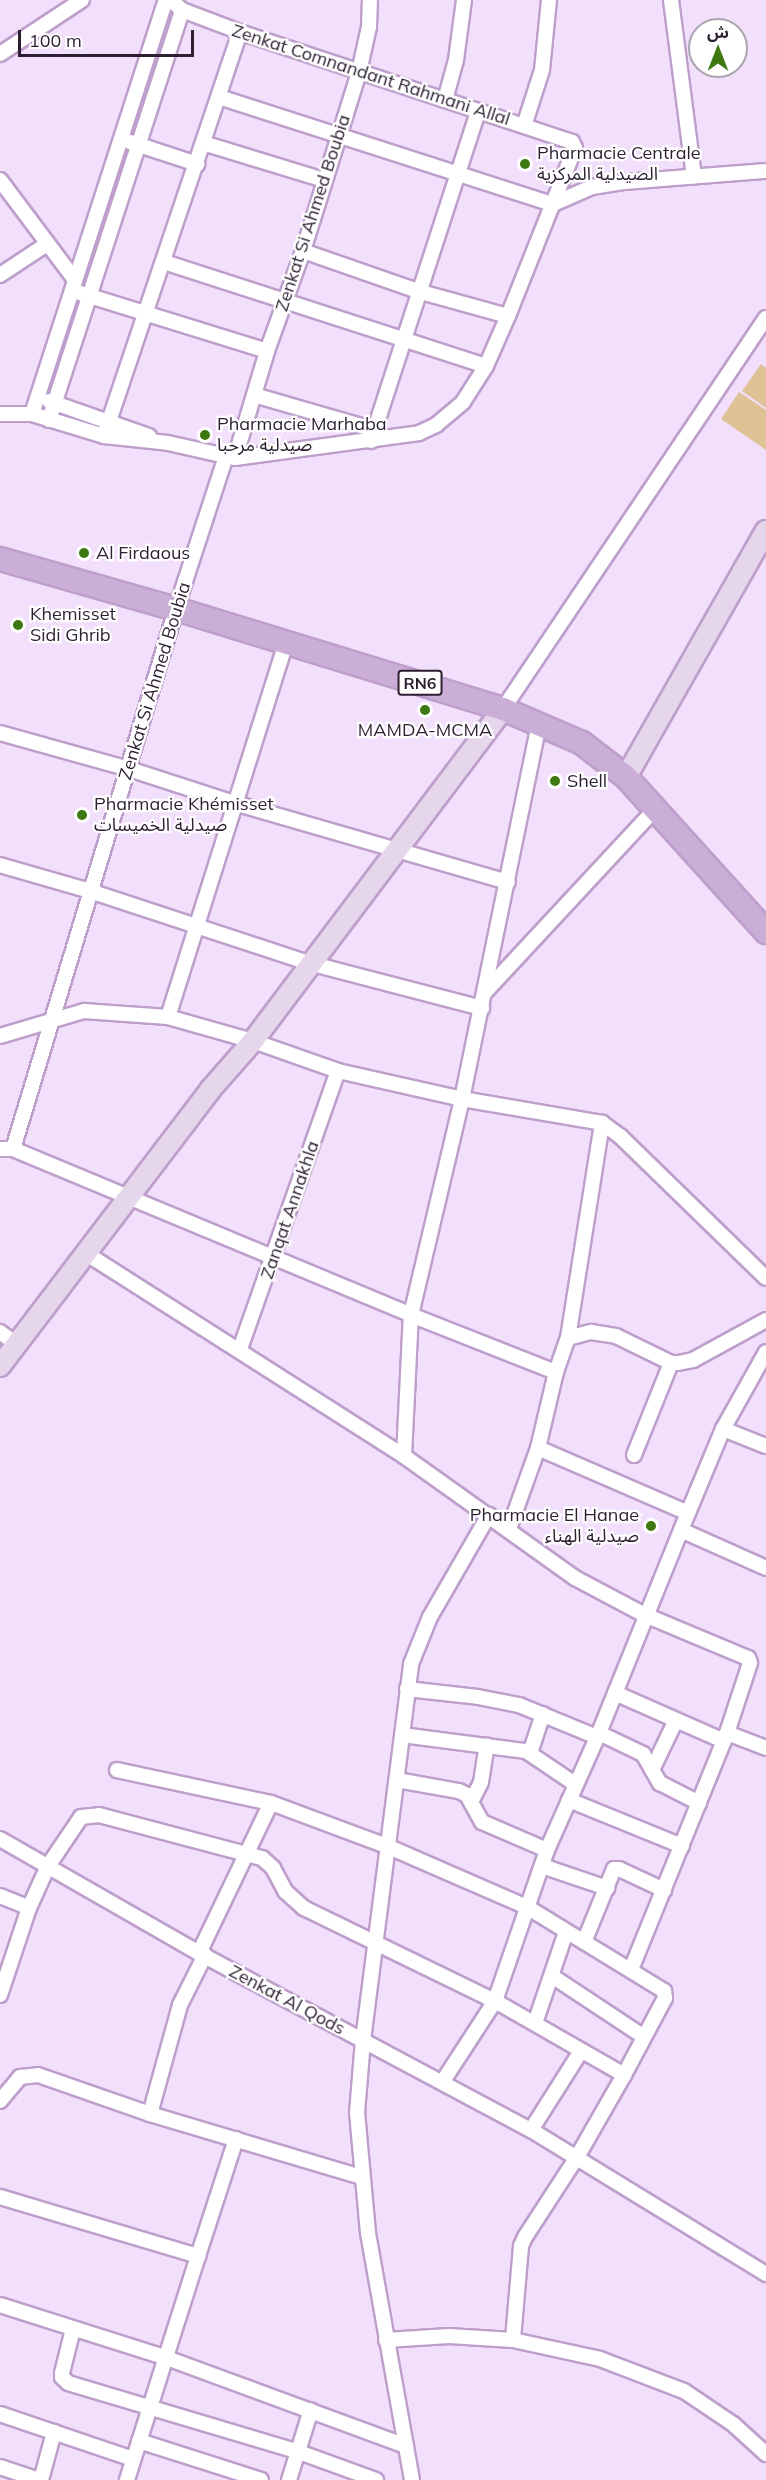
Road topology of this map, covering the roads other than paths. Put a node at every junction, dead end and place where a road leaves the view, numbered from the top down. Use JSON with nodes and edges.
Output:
{"nodes":[{"id":1,"x":82,"y":0,"type":"edge"},
{"id":2,"x":166,"y":0,"type":"edge"},
{"id":3,"x":171,"y":0,"type":"edge"},
{"id":4,"x":370,"y":0,"type":"edge"},
{"id":5,"x":464,"y":0,"type":"edge"},
{"id":6,"x":549,"y":0,"type":"edge"},
{"id":7,"x":671,"y":0,"type":"edge"},
{"id":8,"x":182,"y":10,"type":"junction"},
{"id":9,"x":240,"y":32,"type":"junction"},
{"id":10,"x":0,"y":54,"type":"edge"},
{"id":11,"x":359,"y":72,"type":"junction"},
{"id":12,"x":219,"y":97,"type":"junction"},
{"id":13,"x":445,"y":100,"type":"junction"},
{"id":14,"x":478,"y":111,"type":"junction"},
{"id":15,"x":524,"y":126,"type":"junction"},
{"id":16,"x":338,"y":135,"type":"junction"},
{"id":17,"x":121,"y":138,"type":"junction"},
{"id":18,"x":204,"y":143,"type":"junction"},
{"id":19,"x":137,"y":144,"type":"junction"},
{"id":20,"x":196,"y":164,"type":"junction"},
{"id":21,"x":766,"y":171,"type":"edge"},
{"id":22,"x":457,"y":172,"type":"junction"},
{"id":23,"x":694,"y":177,"type":"junction"},
{"id":24,"x":0,"y":180,"type":"edge"},
{"id":25,"x":324,"y":180,"type":"junction"},
{"id":26,"x":553,"y":204,"type":"junction"},
{"id":27,"x":47,"y":244,"type":"junction"},
{"id":28,"x":303,"y":251,"type":"junction"},
{"id":29,"x":164,"y":262,"type":"junction"},
{"id":30,"x":0,"y":275,"type":"edge"},
{"id":31,"x":74,"y":285,"type":"junction"},
{"id":32,"x":421,"y":292,"type":"junction"},
{"id":33,"x":88,"y":296,"type":"junction"},
{"id":34,"x":284,"y":299,"type":"junction"},
{"id":35,"x":146,"y":315,"type":"junction"},
{"id":36,"x":508,"y":316,"type":"junction"},
{"id":37,"x":766,"y":318,"type":"edge"},
{"id":38,"x":406,"y":339,"type":"junction"},
{"id":39,"x":267,"y":351,"type":"junction"},
{"id":40,"x":486,"y":366,"type":"junction"},
{"id":41,"x":254,"y":395,"type":"junction"},
{"id":42,"x":38,"y":397,"type":"junction"},
{"id":43,"x":56,"y":403,"type":"junction"},
{"id":44,"x":0,"y":414,"type":"edge"},
{"id":45,"x":32,"y":414,"type":"junction"},
{"id":46,"x":49,"y":420,"type":"junction"},
{"id":47,"x":109,"y":421,"type":"junction"},
{"id":48,"x":104,"y":436,"type":"junction"},
{"id":49,"x":373,"y":436,"type":"junction"},
{"id":50,"x":168,"y":443,"type":"junction"},
{"id":51,"x":231,"y":457,"type":"junction"},
{"id":52,"x":766,"y":531,"type":"edge"},
{"id":53,"x":0,"y":559,"type":"edge"},
{"id":54,"x":176,"y":609,"type":"junction"},
{"id":55,"x":286,"y":643,"type":"junction"},
{"id":56,"x":503,"y":709,"type":"junction"},
{"id":57,"x":538,"y":724,"type":"junction"},
{"id":58,"x":0,"y":733,"type":"edge"},
{"id":59,"x":129,"y":769,"type":"junction"},
{"id":60,"x":626,"y":777,"type":"junction"},
{"id":61,"x":234,"y":803,"type":"junction"},
{"id":62,"x":654,"y":810,"type":"junction"},
{"id":63,"x":397,"y":849,"type":"junction"},
{"id":64,"x":0,"y":866,"type":"edge"},
{"id":65,"x":508,"y":882,"type":"junction"},
{"id":66,"x":90,"y":891,"type":"junction"},
{"id":67,"x":198,"y":926,"type":"junction"},
{"id":68,"x":766,"y":932,"type":"edge"},
{"id":69,"x":309,"y":963,"type":"junction"},
{"id":70,"x":485,"y":992,"type":"junction"},
{"id":71,"x":482,"y":1008,"type":"junction"},
{"id":72,"x":168,"y":1017,"type":"junction"},
{"id":73,"x":52,"y":1020,"type":"junction"},
{"id":74,"x":0,"y":1036,"type":"edge"},
{"id":75,"x":252,"y":1041,"type":"junction"},
{"id":76,"x":338,"y":1071,"type":"junction"},
{"id":77,"x":462,"y":1099,"type":"junction"},
{"id":78,"x":602,"y":1124,"type":"junction"},
{"id":79,"x":7,"y":1149,"type":"edge"},
{"id":80,"x":130,"y":1198,"type":"junction"},
{"id":81,"x":87,"y":1254,"type":"junction"},
{"id":82,"x":274,"y":1258,"type":"junction"},
{"id":83,"x":766,"y":1278,"type":"edge"},
{"id":84,"x":411,"y":1315,"type":"junction"},
{"id":85,"x":766,"y":1320,"type":"edge"},
{"id":86,"x":0,"y":1332,"type":"edge"},
{"id":87,"x":568,"y":1338,"type":"junction"},
{"id":88,"x":16,"y":1345,"type":"junction"},
{"id":89,"x":240,"y":1349,"type":"junction"},
{"id":90,"x":766,"y":1352,"type":"edge"},
{"id":91,"x":671,"y":1363,"type":"junction"},
{"id":92,"x":0,"y":1366,"type":"edge"},
{"id":93,"x":556,"y":1372,"type":"junction"},
{"id":94,"x":723,"y":1429,"type":"junction"},
{"id":95,"x":766,"y":1446,"type":"edge"},
{"id":96,"x":538,"y":1448,"type":"junction"},
{"id":97,"x":634,"y":1455,"type":"dead end"},
{"id":98,"x":404,"y":1456,"type":"junction"},
{"id":99,"x":688,"y":1513,"type":"junction"},
{"id":100,"x":489,"y":1515,"type":"junction"},
{"id":101,"x":509,"y":1529,"type":"junction"},
{"id":102,"x":681,"y":1530,"type":"junction"},
{"id":103,"x":766,"y":1568,"type":"edge"},
{"id":104,"x":645,"y":1614,"type":"junction"},
{"id":105,"x":407,"y":1689,"type":"junction"},
{"id":106,"x":615,"y":1693,"type":"junction"},
{"id":107,"x":543,"y":1714,"type":"junction"},
{"id":108,"x":676,"y":1720,"type":"junction"},
{"id":109,"x":402,"y":1734,"type":"junction"},
{"id":110,"x":598,"y":1735,"type":"junction"},
{"id":111,"x":725,"y":1737,"type":"junction"},
{"id":112,"x":487,"y":1745,"type":"junction"},
{"id":113,"x":766,"y":1748,"type":"edge"},
{"id":114,"x":530,"y":1753,"type":"junction"},
{"id":115,"x":117,"y":1770,"type":"dead end"},
{"id":116,"x":652,"y":1770,"type":"junction"},
{"id":117,"x":397,"y":1780,"type":"junction"},
{"id":118,"x":575,"y":1784,"type":"junction"},
{"id":119,"x":568,"y":1800,"type":"junction"},
{"id":120,"x":471,"y":1802,"type":"junction"},
{"id":121,"x":271,"y":1803,"type":"junction"},
{"id":122,"x":699,"y":1803,"type":"junction"},
{"id":123,"x":0,"y":1839,"type":"edge"},
{"id":124,"x":681,"y":1846,"type":"junction"},
{"id":125,"x":389,"y":1847,"type":"junction"},
{"id":126,"x":547,"y":1850,"type":"junction"},
{"id":127,"x":248,"y":1853,"type":"junction"},
{"id":128,"x":48,"y":1866,"type":"junction"},
{"id":129,"x":542,"y":1866,"type":"junction"},
{"id":130,"x":607,"y":1888,"type":"junction"},
{"id":131,"x":664,"y":1890,"type":"junction"},
{"id":132,"x":0,"y":1896,"type":"edge"},
{"id":133,"x":527,"y":1907,"type":"junction"},
{"id":134,"x":29,"y":1908,"type":"junction"},
{"id":135,"x":566,"y":1932,"type":"junction"},
{"id":136,"x":584,"y":1942,"type":"junction"},
{"id":137,"x":376,"y":1943,"type":"junction"},
{"id":138,"x":202,"y":1954,"type":"junction"},
{"id":139,"x":631,"y":1969,"type":"junction"},
{"id":140,"x":552,"y":1976,"type":"junction"},
{"id":141,"x":1,"y":1987,"type":"edge"},
{"id":142,"x":495,"y":2001,"type":"junction"},
{"id":143,"x":535,"y":2023,"type":"junction"},
{"id":144,"x":644,"y":2037,"type":"junction"},
{"id":145,"x":363,"y":2040,"type":"junction"},
{"id":146,"x":580,"y":2051,"type":"junction"},
{"id":147,"x":624,"y":2075,"type":"junction"},
{"id":148,"x":443,"y":2081,"type":"junction"},
{"id":149,"x":0,"y":2101,"type":"edge"},
{"id":150,"x":150,"y":2114,"type":"junction"},
{"id":151,"x":531,"y":2130,"type":"junction"},
{"id":152,"x":236,"y":2139,"type":"junction"},
{"id":153,"x":577,"y":2157,"type":"junction"},
{"id":154,"x":362,"y":2177,"type":"junction"},
{"id":155,"x":0,"y":2197,"type":"edge"},
{"id":156,"x":198,"y":2256,"type":"junction"},
{"id":157,"x":766,"y":2274,"type":"edge"},
{"id":158,"x":0,"y":2305,"type":"edge"},
{"id":159,"x":73,"y":2329,"type":"junction"},
{"id":160,"x":386,"y":2340,"type":"junction"},
{"id":161,"x":513,"y":2340,"type":"junction"},
{"id":162,"x":164,"y":2357,"type":"junction"},
{"id":163,"x":150,"y":2406,"type":"junction"},
{"id":164,"x":311,"y":2409,"type":"junction"},
{"id":165,"x":0,"y":2414,"type":"edge"},
{"id":166,"x":54,"y":2432,"type":"junction"},
{"id":167,"x":139,"y":2441,"type":"junction"},
{"id":168,"x":406,"y":2446,"type":"junction"},
{"id":169,"x":299,"y":2452,"type":"junction"},
{"id":170,"x":766,"y":2454,"type":"edge"},
{"id":171,"x":133,"y":2459,"type":"junction"},
{"id":172,"x":0,"y":2468,"type":"edge"},
{"id":173,"x":131,"y":2479,"type":"edge"},
{"id":174,"x":40,"y":2480,"type":"edge"},
{"id":175,"x":261,"y":2480,"type":"edge"},
{"id":176,"x":289,"y":2480,"type":"edge"},
{"id":177,"x":376,"y":2480,"type":"edge"},
{"id":178,"x":412,"y":2480,"type":"edge"}],
"edges":[{"from":1,"to":10,"type":"street"},
{"from":2,"to":17,"type":"street"},
{"from":3,"to":8,"type":"street","name":"Zenkat Comnandant Rahmani Allal"},
{"from":4,"to":11,"type":"street","name":"Zenkat Si Ahmed Boubia"},
{"from":5,"to":13,"type":"street"},
{"from":6,"to":15,"type":"street"},
{"from":7,"to":23,"type":"street"},
{"from":8,"to":9,"type":"street","name":"Zenkat Comnandant Rahmani Allal"},
{"from":8,"to":19,"type":"street"},
{"from":9,"to":11,"type":"street","name":"Zenkat Comnandant Rahmani Allal"},
{"from":9,"to":12,"type":"street"},
{"from":11,"to":13,"type":"street","name":"Zenkat Comnandant Rahmani Allal"},
{"from":11,"to":16,"type":"street","name":"Zenkat Si Ahmed Boubia"},
{"from":12,"to":16,"type":"street"},
{"from":12,"to":18,"type":"street"},
{"from":13,"to":14,"type":"street","name":"Zenkat Comnandant Rahmani Allal"},
{"from":14,"to":15,"type":"street","name":"Zenkat Comnandant Rahmani Allal"},
{"from":14,"to":22,"type":"street"},
{"from":15,"to":26,"type":"street","name":"Zenkat Comnandant Rahmani Allal"},
{"from":16,"to":22,"type":"street"},
{"from":16,"to":25,"type":"street","name":"Zenkat Si Ahmed Boubia"},
{"from":17,"to":19,"type":"street"},
{"from":17,"to":31,"type":"street"},
{"from":18,"to":20,"type":"street"},
{"from":18,"to":25,"type":"street"},
{"from":19,"to":20,"type":"street"},
{"from":19,"to":33,"type":"street"},
{"from":20,"to":29,"type":"street"},
{"from":21,"to":23,"type":"street"},
{"from":22,"to":26,"type":"street"},
{"from":22,"to":32,"type":"street"},
{"from":23,"to":26,"type":"street"},
{"from":24,"to":27,"type":"street"},
{"from":25,"to":28,"type":"street","name":"Zenkat Si Ahmed Boubia"},
{"from":26,"to":36,"type":"street"},
{"from":27,"to":30,"type":"street"},
{"from":27,"to":31,"type":"street"},
{"from":28,"to":32,"type":"street"},
{"from":28,"to":34,"type":"street","name":"Zenkat Si Ahmed Boubia"},
{"from":29,"to":34,"type":"street"},
{"from":29,"to":35,"type":"street"},
{"from":31,"to":33,"type":"street"},
{"from":31,"to":42,"type":"street"},
{"from":32,"to":36,"type":"street"},
{"from":32,"to":38,"type":"street"},
{"from":33,"to":35,"type":"street"},
{"from":33,"to":43,"type":"street"},
{"from":34,"to":38,"type":"street"},
{"from":34,"to":39,"type":"street","name":"Zenkat Si Ahmed Boubia"},
{"from":35,"to":39,"type":"street"},
{"from":35,"to":47,"type":"street"},
{"from":36,"to":40,"type":"street"},
{"from":37,"to":56,"type":"street"},
{"from":38,"to":40,"type":"street"},
{"from":38,"to":49,"type":"street"},
{"from":39,"to":41,"type":"street","name":"Zenkat Si Ahmed Boubia"},
{"from":40,"to":49,"type":"street"},
{"from":41,"to":49,"type":"street"},
{"from":41,"to":51,"type":"street","name":"Zenkat Si Ahmed Boubia"},
{"from":42,"to":43,"type":"street"},
{"from":42,"to":45,"type":"street"},
{"from":43,"to":46,"type":"street"},
{"from":43,"to":47,"type":"street"},
{"from":44,"to":45,"type":"street"},
{"from":45,"to":46,"type":"street"},
{"from":46,"to":48,"type":"street"},
{"from":47,"to":48,"type":"street"},
{"from":47,"to":50,"type":"street"},
{"from":48,"to":50,"type":"street"},
{"from":49,"to":51,"type":"street"},
{"from":50,"to":51,"type":"street"},
{"from":51,"to":54,"type":"street","name":"Zenkat Si Ahmed Boubia"},
{"from":52,"to":60,"type":"street"},
{"from":53,"to":54,"type":"main road","number":"RN6"},
{"from":54,"to":55,"type":"main road","number":"RN6"},
{"from":54,"to":59,"type":"street","name":"Zenkat Si Ahmed Boubia"},
{"from":55,"to":56,"type":"main road","number":"RN6"},
{"from":55,"to":61,"type":"street"},
{"from":56,"to":57,"type":"main road","number":"RN6"},
{"from":56,"to":63,"type":"street"},
{"from":57,"to":60,"type":"main road","number":"RN6"},
{"from":57,"to":65,"type":"street"},
{"from":58,"to":59,"type":"street"},
{"from":59,"to":61,"type":"street"},
{"from":59,"to":66,"type":"street","name":"Zenkat Si Ahmed Boubia"},
{"from":60,"to":62,"type":"main road","number":"RN6"},
{"from":61,"to":63,"type":"street"},
{"from":61,"to":67,"type":"street"},
{"from":62,"to":68,"type":"main road","number":"RN6"},
{"from":62,"to":70,"type":"street"},
{"from":63,"to":65,"type":"street"},
{"from":63,"to":69,"type":"street"},
{"from":64,"to":66,"type":"street"},
{"from":65,"to":70,"type":"street"},
{"from":66,"to":67,"type":"street"},
{"from":66,"to":73,"type":"street","name":"Zenkat Si Ahmed Boubia"},
{"from":67,"to":69,"type":"street"},
{"from":67,"to":72,"type":"street"},
{"from":69,"to":71,"type":"street"},
{"from":69,"to":75,"type":"street"},
{"from":70,"to":71,"type":"street"},
{"from":71,"to":77,"type":"street"},
{"from":72,"to":73,"type":"street"},
{"from":72,"to":75,"type":"street"},
{"from":73,"to":74,"type":"street"},
{"from":73,"to":79,"type":"street","name":"Zenkat Si Ahmed Boubia"},
{"from":75,"to":76,"type":"street"},
{"from":75,"to":80,"type":"street"},
{"from":76,"to":77,"type":"street"},
{"from":76,"to":82,"type":"street","name":"Zanqat Annakhla"},
{"from":77,"to":78,"type":"street"},
{"from":77,"to":84,"type":"street"},
{"from":78,"to":83,"type":"street"},
{"from":78,"to":87,"type":"street"},
{"from":79,"to":80,"type":"street"},
{"from":80,"to":81,"type":"street"},
{"from":80,"to":82,"type":"street"},
{"from":81,"to":88,"type":"street"},
{"from":81,"to":89,"type":"street"},
{"from":82,"to":84,"type":"street"},
{"from":82,"to":89,"type":"street","name":"Zanqat Annakhla"},
{"from":84,"to":93,"type":"street"},
{"from":84,"to":98,"type":"street"},
{"from":85,"to":91,"type":"street"},
{"from":86,"to":88,"type":"street"},
{"from":87,"to":91,"type":"street"},
{"from":87,"to":93,"type":"street"},
{"from":88,"to":92,"type":"street"},
{"from":89,"to":98,"type":"street"},
{"from":90,"to":94,"type":"street"},
{"from":91,"to":97,"type":"street"},
{"from":93,"to":96,"type":"street"},
{"from":94,"to":95,"type":"street"},
{"from":94,"to":99,"type":"street"},
{"from":96,"to":99,"type":"street"},
{"from":96,"to":101,"type":"street"},
{"from":98,"to":100,"type":"street"},
{"from":99,"to":102,"type":"street"},
{"from":100,"to":101,"type":"street"},
{"from":100,"to":105,"type":"street"},
{"from":101,"to":104,"type":"street"},
{"from":102,"to":103,"type":"street"},
{"from":102,"to":104,"type":"street"},
{"from":104,"to":106,"type":"street"},
{"from":104,"to":111,"type":"street"},
{"from":105,"to":107,"type":"street"},
{"from":105,"to":109,"type":"street"},
{"from":106,"to":108,"type":"street"},
{"from":106,"to":110,"type":"street"},
{"from":107,"to":110,"type":"street"},
{"from":107,"to":114,"type":"street"},
{"from":108,"to":111,"type":"street"},
{"from":108,"to":116,"type":"street"},
{"from":109,"to":112,"type":"street"},
{"from":109,"to":117,"type":"street"},
{"from":110,"to":116,"type":"street"},
{"from":110,"to":118,"type":"street"},
{"from":111,"to":113,"type":"street"},
{"from":111,"to":122,"type":"street"},
{"from":112,"to":114,"type":"street"},
{"from":112,"to":120,"type":"street"},
{"from":114,"to":118,"type":"street"},
{"from":115,"to":121,"type":"street"},
{"from":116,"to":122,"type":"street"},
{"from":117,"to":120,"type":"street"},
{"from":117,"to":125,"type":"street"},
{"from":118,"to":119,"type":"street"},
{"from":119,"to":124,"type":"street"},
{"from":119,"to":126,"type":"street"},
{"from":120,"to":126,"type":"street"},
{"from":121,"to":125,"type":"street"},
{"from":121,"to":127,"type":"street"},
{"from":122,"to":124,"type":"street"},
{"from":123,"to":128,"type":"street","name":"Zenkat Al Qods"},
{"from":124,"to":131,"type":"street"},
{"from":125,"to":133,"type":"street"},
{"from":125,"to":137,"type":"street"},
{"from":126,"to":129,"type":"street"},
{"from":127,"to":128,"type":"street"},
{"from":127,"to":137,"type":"street"},
{"from":127,"to":138,"type":"street"},
{"from":128,"to":134,"type":"street"},
{"from":128,"to":138,"type":"street","name":"Zenkat Al Qods"},
{"from":129,"to":130,"type":"street"},
{"from":129,"to":133,"type":"street"},
{"from":130,"to":131,"type":"street"},
{"from":130,"to":136,"type":"street"},
{"from":131,"to":139,"type":"street"},
{"from":132,"to":134,"type":"street"},
{"from":133,"to":135,"type":"street"},
{"from":133,"to":142,"type":"street"},
{"from":134,"to":141,"type":"street"},
{"from":135,"to":136,"type":"street"},
{"from":135,"to":140,"type":"street"},
{"from":136,"to":139,"type":"street"},
{"from":137,"to":142,"type":"street"},
{"from":137,"to":145,"type":"street"},
{"from":138,"to":145,"type":"street","name":"Zenkat Al Qods"},
{"from":138,"to":150,"type":"street"},
{"from":139,"to":144,"type":"street"},
{"from":140,"to":143,"type":"street"},
{"from":140,"to":144,"type":"street"},
{"from":142,"to":143,"type":"street"},
{"from":142,"to":148,"type":"street"},
{"from":143,"to":146,"type":"street"},
{"from":144,"to":147,"type":"street"},
{"from":145,"to":148,"type":"street","name":"Zenkat Al Qods"},
{"from":145,"to":154,"type":"street"},
{"from":146,"to":147,"type":"street"},
{"from":146,"to":151,"type":"street"},
{"from":147,"to":153,"type":"street"},
{"from":148,"to":151,"type":"street","name":"Zenkat Al Qods"},
{"from":149,"to":150,"type":"street"},
{"from":150,"to":152,"type":"street"},
{"from":151,"to":153,"type":"street","name":"Zenkat Al Qods"},
{"from":152,"to":154,"type":"street"},
{"from":152,"to":156,"type":"street"},
{"from":153,"to":157,"type":"street","name":"Zenkat Al Qods"},
{"from":153,"to":161,"type":"street"},
{"from":154,"to":160,"type":"street"},
{"from":155,"to":156,"type":"street"},
{"from":156,"to":162,"type":"street"},
{"from":158,"to":159,"type":"street"},
{"from":159,"to":162,"type":"street"},
{"from":159,"to":163,"type":"street"},
{"from":160,"to":161,"type":"street"},
{"from":160,"to":168,"type":"street"},
{"from":161,"to":170,"type":"street"},
{"from":162,"to":163,"type":"street"},
{"from":162,"to":164,"type":"street"},
{"from":163,"to":167,"type":"street"},
{"from":163,"to":169,"type":"street"},
{"from":164,"to":168,"type":"street"},
{"from":164,"to":169,"type":"street"},
{"from":165,"to":166,"type":"street"},
{"from":166,"to":171,"type":"street"},
{"from":166,"to":174,"type":"street"},
{"from":167,"to":171,"type":"street"},
{"from":167,"to":175,"type":"street"},
{"from":168,"to":178,"type":"street"},
{"from":169,"to":176,"type":"street"},
{"from":169,"to":177,"type":"street"},
{"from":171,"to":173,"type":"street"},
{"from":172,"to":174,"type":"street"}]}
